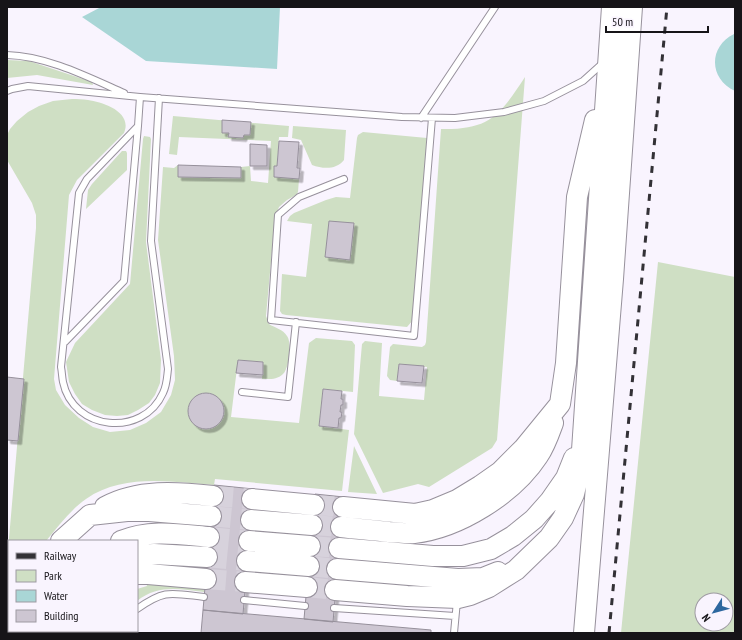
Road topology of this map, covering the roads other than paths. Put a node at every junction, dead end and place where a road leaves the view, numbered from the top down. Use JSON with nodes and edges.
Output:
{"nodes":[{"id":1,"x":495,"y":7,"type":"edge"},
{"id":2,"x":612,"y":7,"type":"edge"},
{"id":3,"x":632,"y":7,"type":"edge"},
{"id":4,"x":7,"y":54,"type":"edge"},
{"id":5,"x":609,"y":58,"type":"junction"},
{"id":6,"x":7,"y":91,"type":"edge"},
{"id":7,"x":129,"y":95,"type":"junction"},
{"id":8,"x":140,"y":97,"type":"junction"},
{"id":9,"x":159,"y":98,"type":"junction"},
{"id":10,"x":421,"y":118,"type":"junction"},
{"id":11,"x":432,"y":118,"type":"junction"},
{"id":12,"x":138,"y":126,"type":"junction"},
{"id":13,"x":344,"y":180,"type":"dead end"},
{"id":14,"x":296,"y":322,"type":"junction"},
{"id":15,"x":65,"y":342,"type":"junction"},
{"id":16,"x":242,"y":392,"type":"dead end"},
{"id":17,"x":560,"y":404,"type":"junction"},
{"id":18,"x":583,"y":436,"type":"junction"},
{"id":19,"x":213,"y":496,"type":"tunnel mouth"},
{"id":20,"x":252,"y":499,"type":"tunnel mouth"},
{"id":21,"x":314,"y":505,"type":"tunnel mouth"},
{"id":22,"x":342,"y":507,"type":"tunnel mouth"},
{"id":23,"x":90,"y":515,"type":"junction"},
{"id":24,"x":211,"y":516,"type":"tunnel mouth"},
{"id":25,"x":251,"y":520,"type":"tunnel mouth"},
{"id":26,"x":312,"y":525,"type":"tunnel mouth"},
{"id":27,"x":341,"y":527,"type":"tunnel mouth"},
{"id":28,"x":209,"y":537,"type":"tunnel mouth"},
{"id":29,"x":62,"y":540,"type":"edge"},
{"id":30,"x":123,"y":540,"type":"edge"},
{"id":31,"x":249,"y":540,"type":"tunnel mouth"},
{"id":32,"x":310,"y":546,"type":"tunnel mouth"},
{"id":33,"x":339,"y":548,"type":"tunnel mouth"},
{"id":34,"x":532,"y":554,"type":"junction"},
{"id":35,"x":138,"y":555,"type":"edge"},
{"id":36,"x":207,"y":557,"type":"tunnel mouth"},
{"id":37,"x":247,"y":561,"type":"tunnel mouth"},
{"id":38,"x":308,"y":566,"type":"tunnel mouth"},
{"id":39,"x":337,"y":569,"type":"tunnel mouth"},
{"id":40,"x":138,"y":574,"type":"edge"},
{"id":41,"x":205,"y":588,"type":"joint"},
{"id":42,"x":245,"y":591,"type":"tunnel mouth"},
{"id":43,"x":306,"y":597,"type":"tunnel mouth"},
{"id":44,"x":335,"y":599,"type":"tunnel mouth"},
{"id":45,"x":456,"y":607,"type":"junction"},
{"id":46,"x":138,"y":608,"type":"edge"},
{"id":47,"x":454,"y":633,"type":"edge"},
{"id":48,"x":584,"y":633,"type":"edge"}],
"edges":[{"from":1,"to":10,"type":"lane"},
{"from":2,"to":5,"type":"highway"},
{"from":3,"to":48,"type":"highway"},
{"from":4,"to":7,"type":"lane"},
{"from":5,"to":11,"type":"lane"},
{"from":5,"to":17,"type":"highway"},
{"from":5,"to":18,"type":"highway"},
{"from":6,"to":7,"type":"lane"},
{"from":7,"to":8,"type":"lane"},
{"from":8,"to":9,"type":"lane"},
{"from":8,"to":12,"type":"lane"},
{"from":9,"to":10,"type":"lane"},
{"from":9,"to":15,"type":"lane"},
{"from":10,"to":11,"type":"lane"},
{"from":11,"to":14,"type":"lane"},
{"from":12,"to":15,"type":"lane"},
{"from":12,"to":15,"type":"lane"},
{"from":13,"to":14,"type":"lane"},
{"from":14,"to":16,"type":"lane"},
{"from":17,"to":22,"type":"highway"},
{"from":17,"to":27,"type":"highway"},
{"from":18,"to":33,"type":"highway"},
{"from":18,"to":34,"type":"highway"},
{"from":19,"to":23,"type":"highway"},
{"from":20,"to":21,"type":"highway"},
{"from":23,"to":24,"type":"highway"},
{"from":23,"to":29,"type":"highway"},
{"from":25,"to":26,"type":"highway"},
{"from":28,"to":30,"type":"highway"},
{"from":31,"to":32,"type":"highway"},
{"from":34,"to":39,"type":"highway"},
{"from":34,"to":45,"type":"highway"},
{"from":35,"to":36,"type":"highway"},
{"from":37,"to":38,"type":"highway"},
{"from":40,"to":41,"type":"highway"},
{"from":41,"to":46,"type":"lane"},
{"from":42,"to":43,"type":"highway"},
{"from":44,"to":45,"type":"highway"},
{"from":45,"to":47,"type":"lane"}]}
